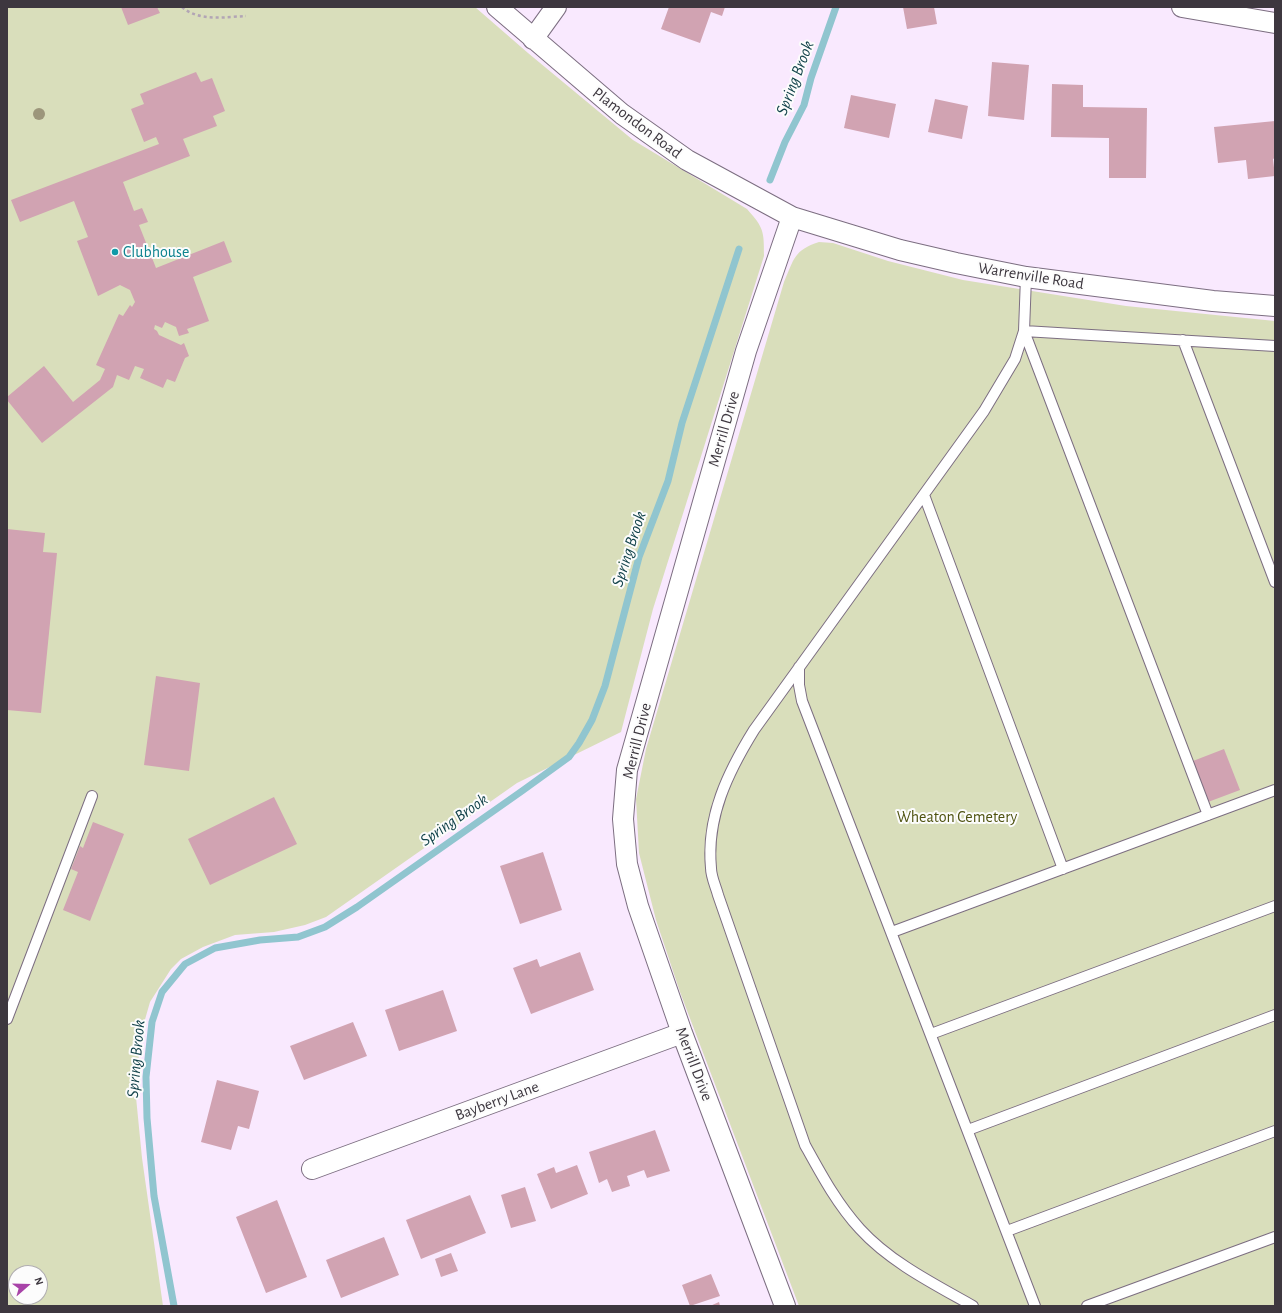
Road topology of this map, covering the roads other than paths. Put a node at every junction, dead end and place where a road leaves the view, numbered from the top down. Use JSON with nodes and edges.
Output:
{"nodes":[{"id":1,"x":497,"y":7,"type":"edge"},
{"id":2,"x":556,"y":7,"type":"edge"},
{"id":3,"x":1182,"y":7,"type":"edge"},
{"id":4,"x":1275,"y":23,"type":"edge"},
{"id":5,"x":533,"y":39,"type":"junction"},
{"id":6,"x":792,"y":217,"type":"junction"},
{"id":7,"x":1026,"y":277,"type":"junction"},
{"id":8,"x":1275,"y":306,"type":"edge"},
{"id":9,"x":1024,"y":331,"type":"junction"},
{"id":10,"x":1183,"y":340,"type":"junction"},
{"id":11,"x":1275,"y":346,"type":"edge"},
{"id":12,"x":924,"y":495,"type":"junction"},
{"id":13,"x":1275,"y":582,"type":"edge"},
{"id":14,"x":799,"y":667,"type":"junction"},
{"id":15,"x":1275,"y":790,"type":"edge"},
{"id":16,"x":92,"y":796,"type":"dead end"},
{"id":17,"x":1208,"y":815,"type":"junction"},
{"id":18,"x":1063,"y":869,"type":"junction"},
{"id":19,"x":1275,"y":906,"type":"edge"},
{"id":20,"x":892,"y":932,"type":"junction"},
{"id":21,"x":1275,"y":1015,"type":"edge"},
{"id":22,"x":7,"y":1019,"type":"edge"},
{"id":23,"x":682,"y":1033,"type":"junction"},
{"id":24,"x":931,"y":1034,"type":"junction"},
{"id":25,"x":968,"y":1130,"type":"junction"},
{"id":26,"x":1275,"y":1131,"type":"edge"},
{"id":27,"x":312,"y":1169,"type":"dead end"},
{"id":28,"x":1007,"y":1231,"type":"junction"},
{"id":29,"x":1275,"y":1237,"type":"edge"},
{"id":30,"x":785,"y":1306,"type":"edge"},
{"id":31,"x":973,"y":1306,"type":"edge"},
{"id":32,"x":1035,"y":1306,"type":"edge"},
{"id":33,"x":1087,"y":1306,"type":"edge"}],
"edges":[{"from":1,"to":5,"type":"street","name":"Plamondon Road"},
{"from":2,"to":5,"type":"street"},
{"from":3,"to":4,"type":"street"},
{"from":5,"to":6,"type":"street","name":"Plamondon Road"},
{"from":6,"to":7,"type":"street","name":"Warrenville Road"},
{"from":6,"to":23,"type":"street","name":"Merrill Drive"},
{"from":7,"to":8,"type":"street","name":"Warrenville Road"},
{"from":7,"to":9,"type":"lane"},
{"from":9,"to":10,"type":"lane"},
{"from":9,"to":12,"type":"lane"},
{"from":9,"to":17,"type":"lane"},
{"from":10,"to":11,"type":"lane"},
{"from":10,"to":13,"type":"lane"},
{"from":12,"to":14,"type":"lane"},
{"from":12,"to":18,"type":"lane"},
{"from":14,"to":20,"type":"lane"},
{"from":14,"to":31,"type":"lane"},
{"from":15,"to":17,"type":"lane"},
{"from":16,"to":22,"type":"lane"},
{"from":17,"to":18,"type":"lane"},
{"from":18,"to":20,"type":"lane"},
{"from":19,"to":24,"type":"lane"},
{"from":20,"to":24,"type":"lane"},
{"from":21,"to":25,"type":"lane"},
{"from":23,"to":27,"type":"street","name":"Bayberry Lane"},
{"from":23,"to":30,"type":"street","name":"Merrill Drive"},
{"from":24,"to":25,"type":"lane"},
{"from":25,"to":28,"type":"lane"},
{"from":26,"to":28,"type":"lane"},
{"from":28,"to":32,"type":"lane"},
{"from":29,"to":33,"type":"lane"}]}
